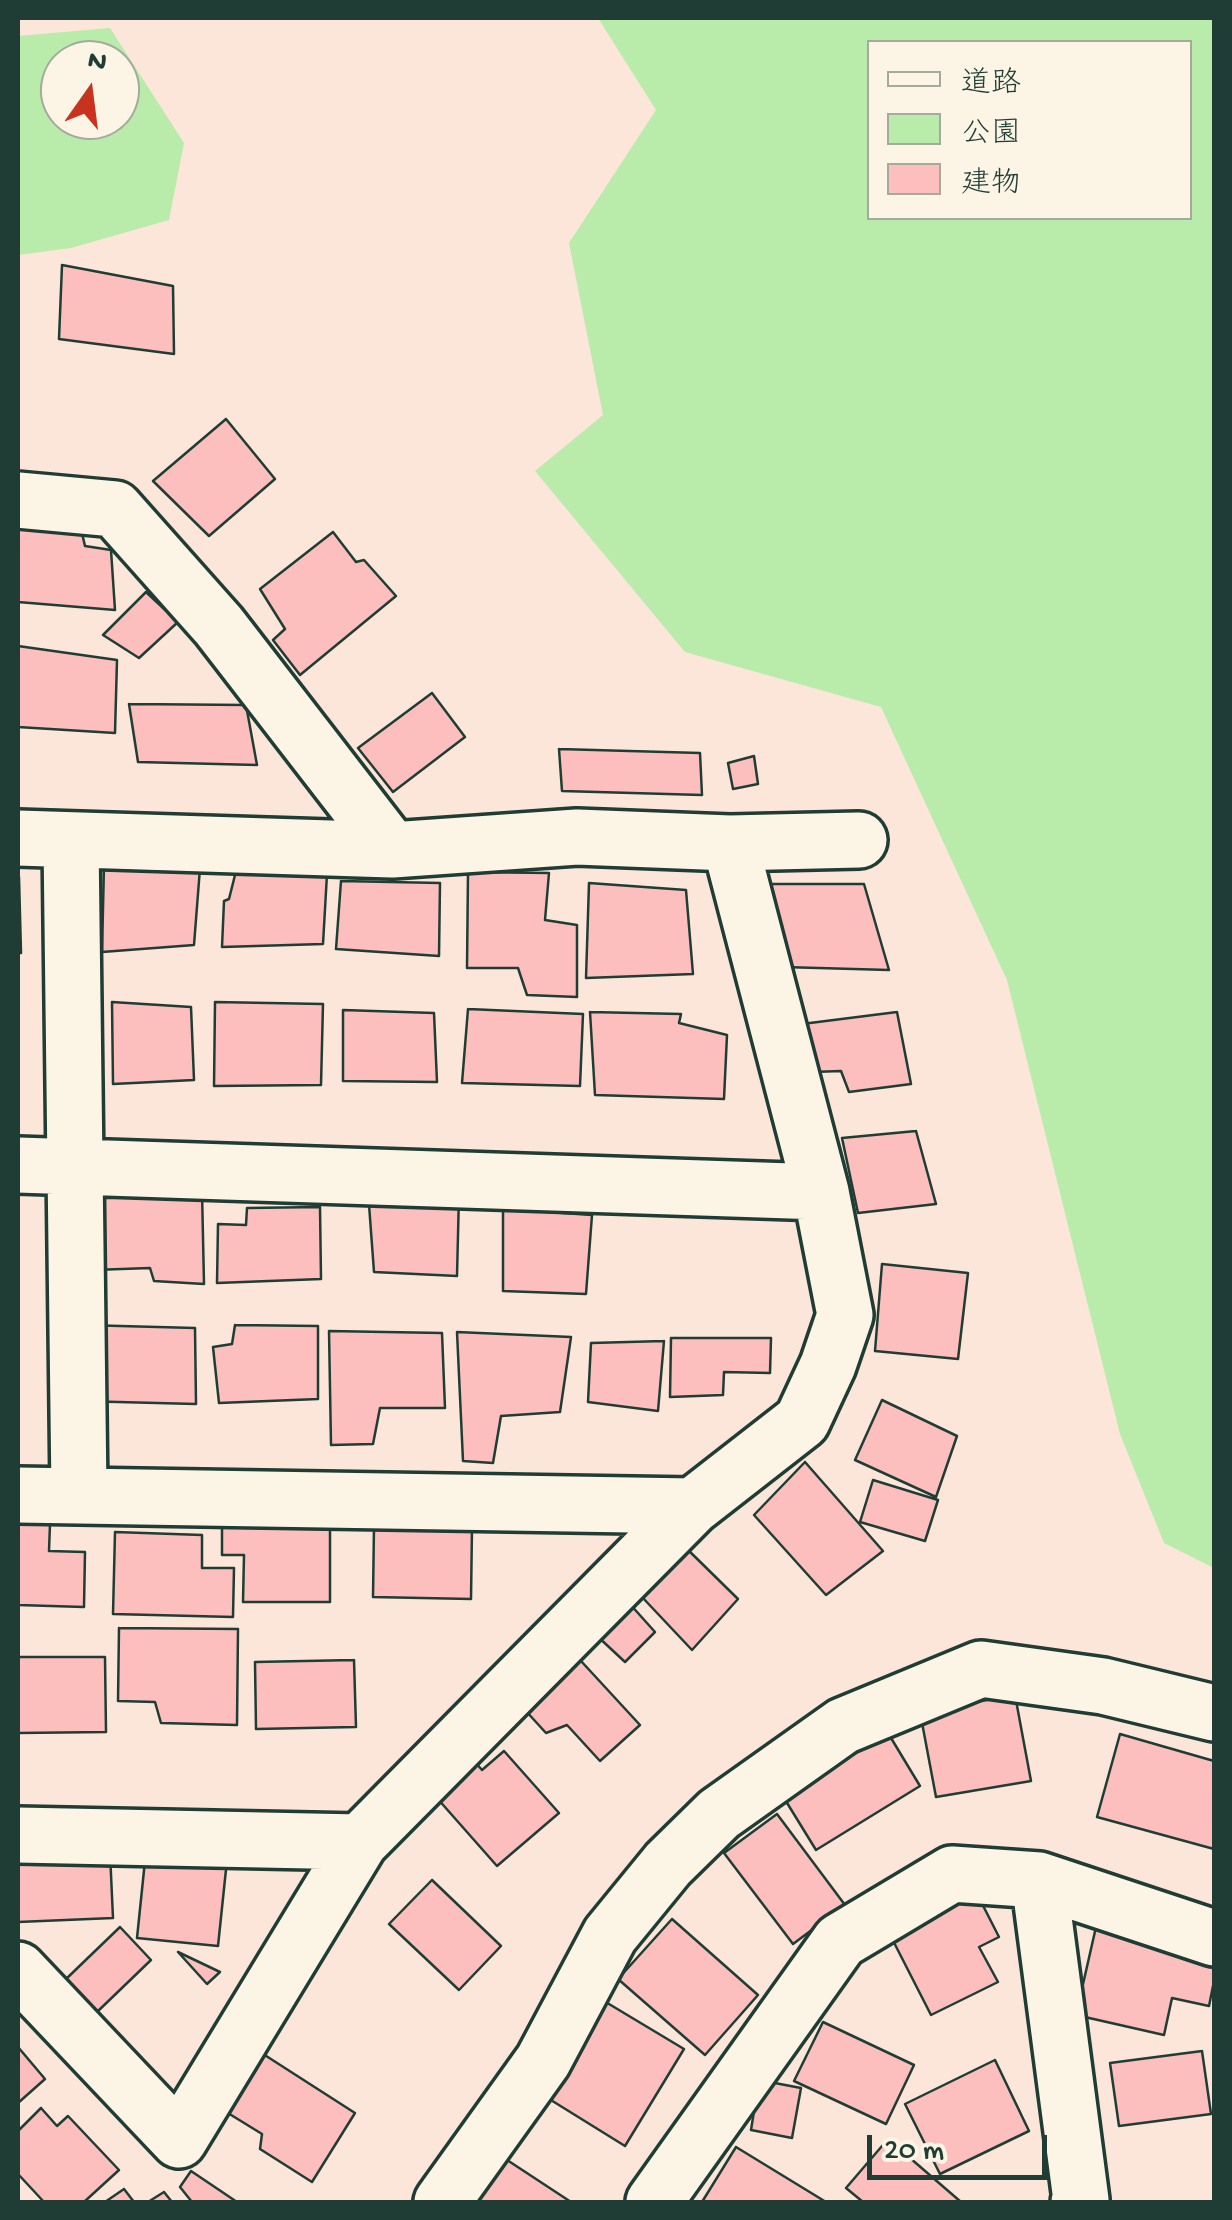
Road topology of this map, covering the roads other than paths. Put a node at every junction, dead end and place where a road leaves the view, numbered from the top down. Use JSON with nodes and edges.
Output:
{"nodes":[{"id":1,"x":18,"y":500,"type":"edge"},
{"id":2,"x":44,"y":840,"type":"edge"},
{"id":3,"x":859,"y":840,"type":"dead end"},
{"id":4,"x":730,"y":843,"type":"junction"},
{"id":5,"x":392,"y":850,"type":"junction"},
{"id":6,"x":75,"y":1164,"type":"junction"},
{"id":7,"x":18,"y":1165,"type":"edge"},
{"id":8,"x":821,"y":1192,"type":"junction"},
{"id":9,"x":78,"y":1494,"type":"junction"},
{"id":10,"x":18,"y":1495,"type":"edge"},
{"id":11,"x":693,"y":1506,"type":"junction"},
{"id":12,"x":1214,"y":1712,"type":"edge"},
{"id":13,"x":18,"y":1835,"type":"edge"},
{"id":14,"x":360,"y":1842,"type":"junction"},
{"id":15,"x":1040,"y":1880,"type":"junction"},
{"id":16,"x":1214,"y":1938,"type":"edge"},
{"id":17,"x":18,"y":1970,"type":"edge"},
{"id":18,"x":442,"y":2202,"type":"edge"},
{"id":19,"x":654,"y":2202,"type":"edge"},
{"id":20,"x":1078,"y":2202,"type":"edge"}],
"edges":[{"from":1,"to":5,"type":"street"},
{"from":2,"to":5,"type":"street"},
{"from":2,"to":6,"type":"street"},
{"from":3,"to":4,"type":"street"},
{"from":4,"to":5,"type":"street"},
{"from":4,"to":8,"type":"street"},
{"from":6,"to":7,"type":"street"},
{"from":6,"to":8,"type":"street"},
{"from":6,"to":9,"type":"street"},
{"from":8,"to":11,"type":"street"},
{"from":9,"to":10,"type":"street"},
{"from":9,"to":11,"type":"street"},
{"from":11,"to":14,"type":"street"},
{"from":12,"to":18,"type":"street"},
{"from":13,"to":14,"type":"street"},
{"from":14,"to":17,"type":"street"},
{"from":15,"to":16,"type":"street"},
{"from":15,"to":19,"type":"street"},
{"from":15,"to":20,"type":"street"}]}
